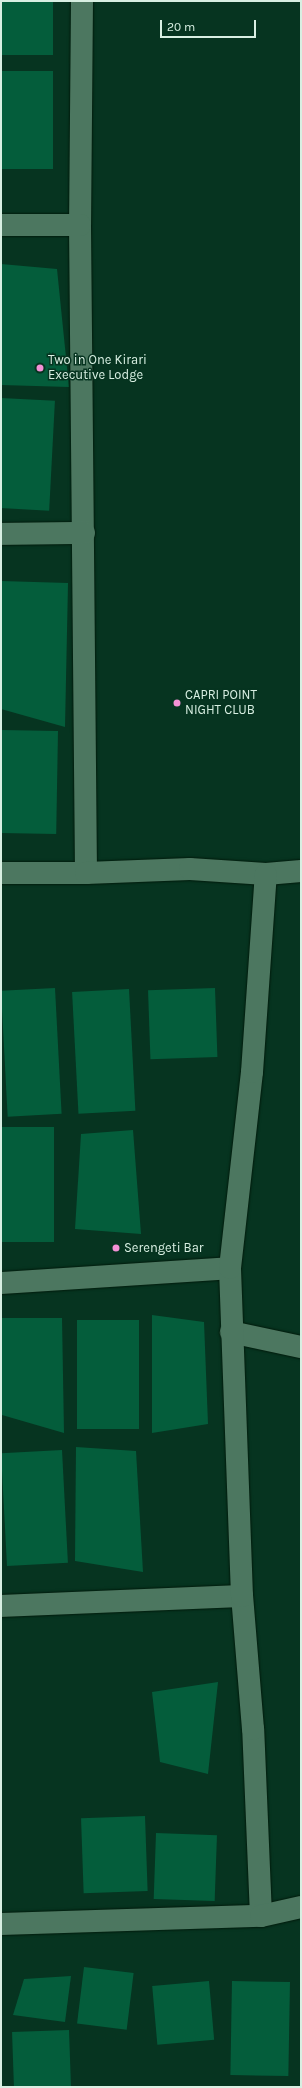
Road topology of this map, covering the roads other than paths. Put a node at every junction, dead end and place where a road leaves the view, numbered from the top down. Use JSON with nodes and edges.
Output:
{"nodes":[{"id":1,"x":82,"y":1,"type":"edge"},
{"id":2,"x":1,"y":225,"type":"edge"},
{"id":3,"x":80,"y":225,"type":"junction"},
{"id":4,"x":84,"y":533,"type":"junction"},
{"id":5,"x":1,"y":534,"type":"edge"},
{"id":6,"x":301,"y":871,"type":"edge"},
{"id":7,"x":1,"y":873,"type":"edge"},
{"id":8,"x":86,"y":873,"type":"junction"},
{"id":9,"x":266,"y":874,"type":"junction"},
{"id":10,"x":230,"y":1268,"type":"junction"},
{"id":11,"x":1,"y":1283,"type":"edge"},
{"id":12,"x":231,"y":1332,"type":"junction"},
{"id":13,"x":301,"y":1347,"type":"edge"},
{"id":14,"x":242,"y":1596,"type":"junction"},
{"id":15,"x":1,"y":1606,"type":"edge"},
{"id":16,"x":301,"y":1907,"type":"edge"},
{"id":17,"x":260,"y":1916,"type":"junction"},
{"id":18,"x":1,"y":1924,"type":"edge"}],
"edges":[{"from":1,"to":3,"type":"street"},
{"from":2,"to":3,"type":"street"},
{"from":3,"to":4,"type":"street"},
{"from":4,"to":5,"type":"street"},
{"from":4,"to":8,"type":"street"},
{"from":6,"to":9,"type":"street"},
{"from":7,"to":8,"type":"street"},
{"from":8,"to":9,"type":"street"},
{"from":9,"to":10,"type":"street"},
{"from":10,"to":11,"type":"street"},
{"from":10,"to":12,"type":"street"},
{"from":12,"to":13,"type":"street"},
{"from":12,"to":14,"type":"street"},
{"from":14,"to":15,"type":"street"},
{"from":14,"to":17,"type":"street"},
{"from":16,"to":17,"type":"street"},
{"from":17,"to":18,"type":"street"}]}
